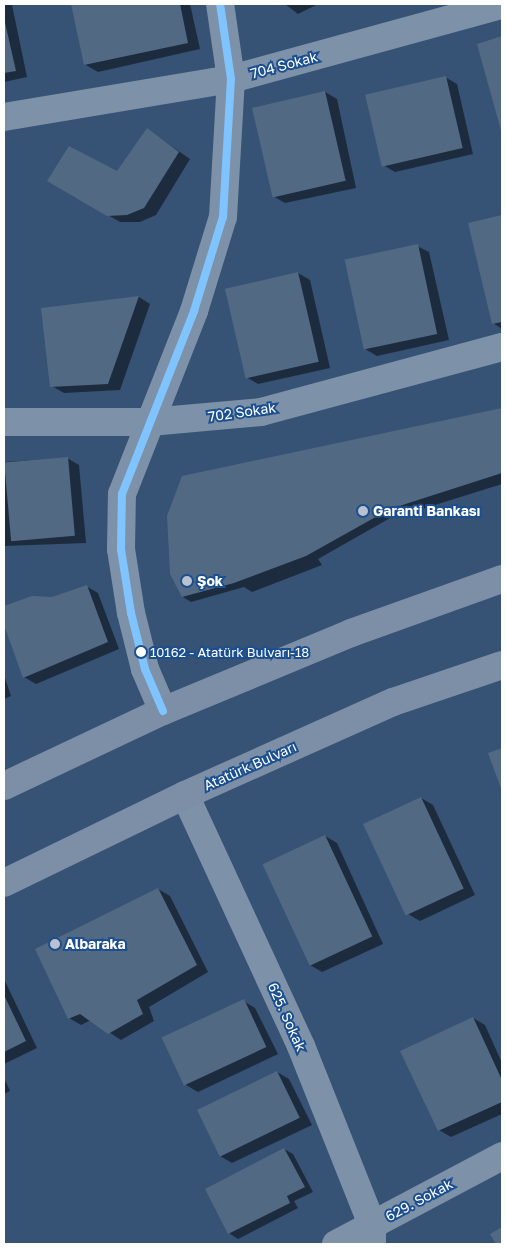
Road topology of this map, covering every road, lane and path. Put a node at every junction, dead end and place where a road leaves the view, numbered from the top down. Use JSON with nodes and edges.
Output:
{"nodes":[{"id":1,"x":220,"y":4,"type":"edge"},
{"id":2,"x":502,"y":5,"type":"edge"},
{"id":3,"x":231,"y":79,"type":"junction"},
{"id":4,"x":4,"y":117,"type":"edge"},
{"id":5,"x":502,"y":347,"type":"edge"},
{"id":6,"x":4,"y":422,"type":"edge"},
{"id":7,"x":150,"y":422,"type":"junction"},
{"id":8,"x":502,"y":578,"type":"edge"},
{"id":9,"x":502,"y":665,"type":"edge"},
{"id":10,"x":163,"y":711,"type":"junction"},
{"id":11,"x":4,"y":786,"type":"edge"},
{"id":12,"x":185,"y":795,"type":"junction"},
{"id":13,"x":4,"y":883,"type":"edge"},
{"id":14,"x":502,"y":1156,"type":"edge"},
{"id":15,"x":372,"y":1234,"type":"edge"},
{"id":16,"x":336,"y":1244,"type":"edge"}],
"edges":[{"from":1,"to":3,"type":"street"},
{"from":2,"to":3,"type":"street","name":"704 Sokak"},
{"from":3,"to":4,"type":"street","name":"704 Sokak"},
{"from":3,"to":7,"type":"street"},
{"from":5,"to":7,"type":"street","name":"702 Sokak"},
{"from":6,"to":7,"type":"street","name":"702 Sokak"},
{"from":7,"to":10,"type":"street"},
{"from":8,"to":10,"type":"main road"},
{"from":9,"to":12,"type":"main road","name":"Atatürk Bulvarı"},
{"from":10,"to":11,"type":"main road"},
{"from":12,"to":13,"type":"main road","name":"Atatürk Bulvarı"},
{"from":12,"to":15,"type":"street","name":"625. Sokak"},
{"from":14,"to":15,"type":"street","name":"629. Sokak"},
{"from":15,"to":16,"type":"street","name":"629. Sokak"}]}
